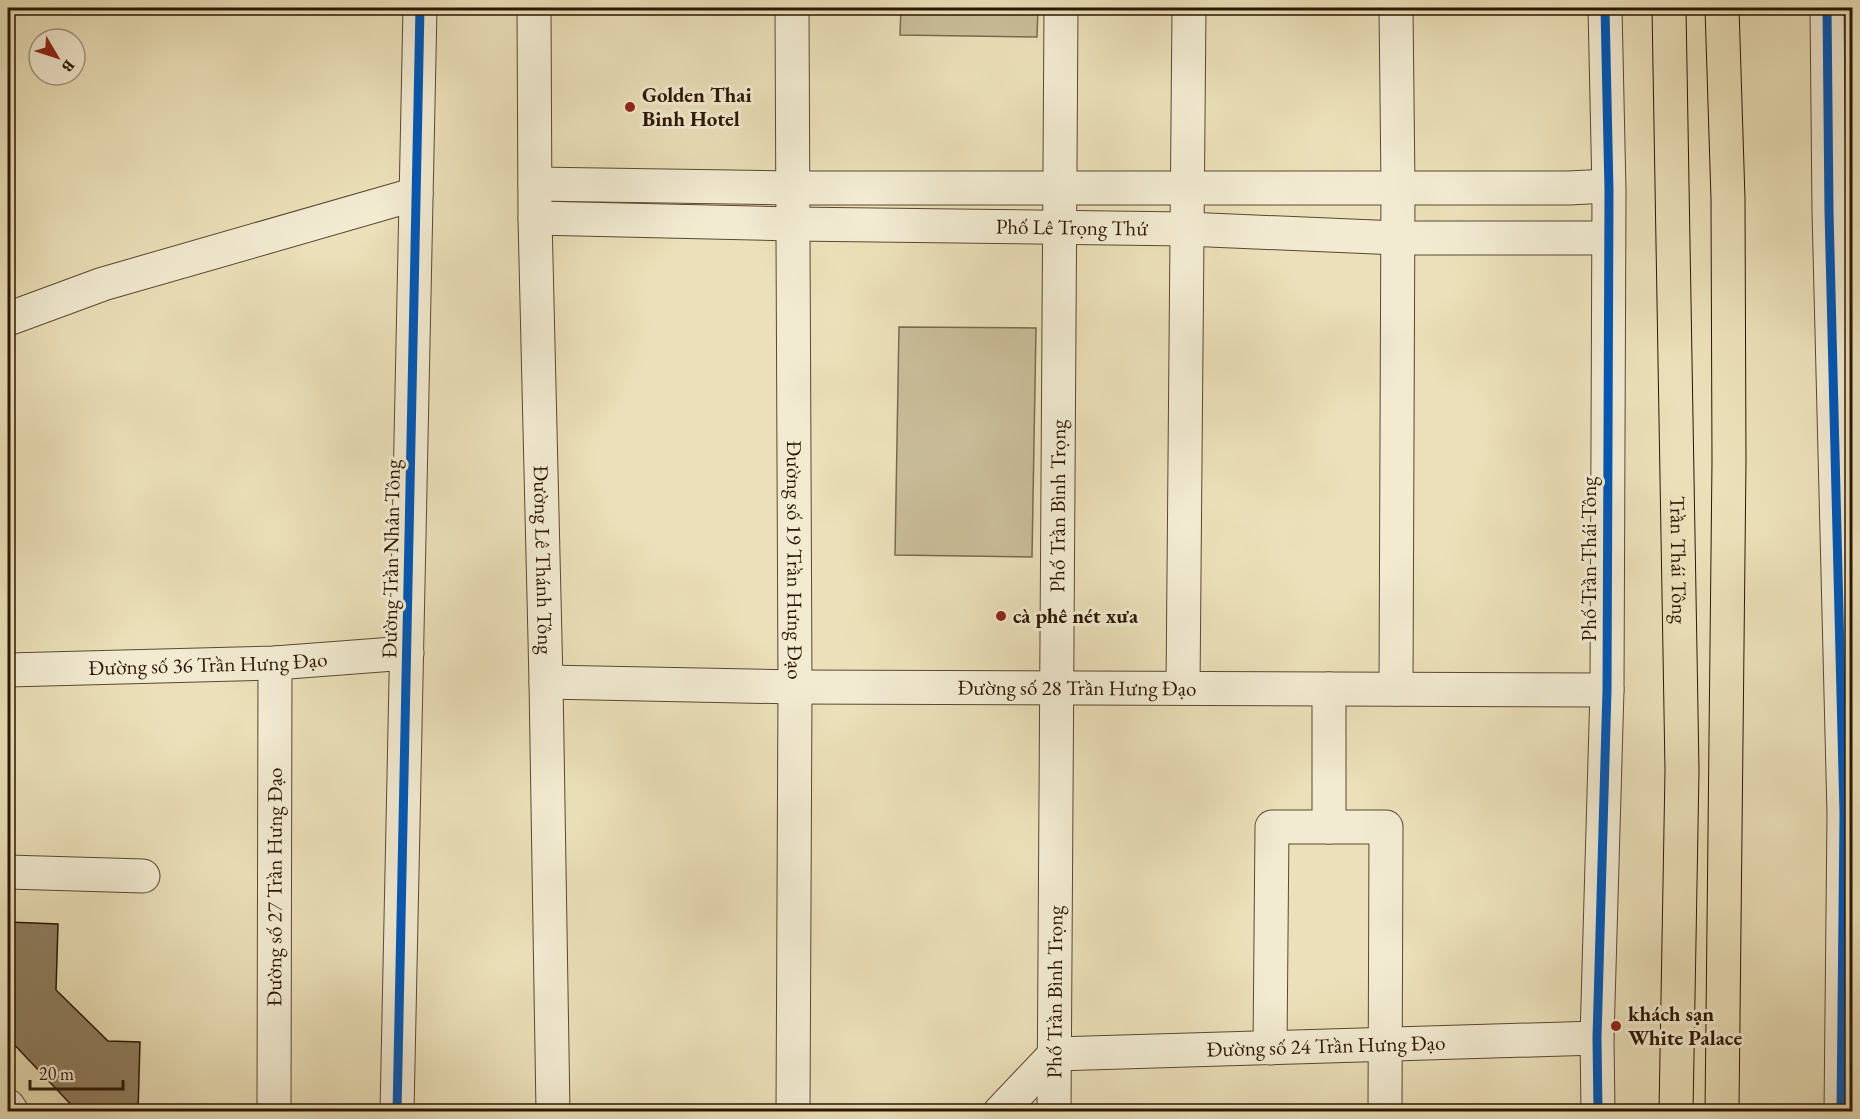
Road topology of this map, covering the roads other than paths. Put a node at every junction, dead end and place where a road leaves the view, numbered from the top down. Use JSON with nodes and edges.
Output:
{"nodes":[{"id":1,"x":420,"y":8,"type":"edge"},
{"id":2,"x":534,"y":8,"type":"edge"},
{"id":3,"x":792,"y":8,"type":"edge"},
{"id":4,"x":1061,"y":8,"type":"edge"},
{"id":5,"x":1189,"y":8,"type":"edge"},
{"id":6,"x":1396,"y":8,"type":"edge"},
{"id":7,"x":1605,"y":8,"type":"edge"},
{"id":8,"x":1669,"y":8,"type":"edge"},
{"id":9,"x":1722,"y":8,"type":"edge"},
{"id":10,"x":1827,"y":8,"type":"edge"},
{"id":11,"x":1840,"y":144,"type":"edge"},
{"id":12,"x":535,"y":184,"type":"junction"},
{"id":13,"x":1608,"y":186,"type":"junction"},
{"id":14,"x":793,"y":188,"type":"junction"},
{"id":15,"x":1060,"y":188,"type":"junction"},
{"id":16,"x":1187,"y":188,"type":"junction"},
{"id":17,"x":1398,"y":188,"type":"junction"},
{"id":18,"x":416,"y":194,"type":"junction"},
{"id":19,"x":535,"y":218,"type":"junction"},
{"id":20,"x":793,"y":224,"type":"junction"},
{"id":21,"x":1060,"y":228,"type":"junction"},
{"id":22,"x":1186,"y":229,"type":"junction"},
{"id":23,"x":1398,"y":238,"type":"junction"},
{"id":24,"x":1608,"y":238,"type":"junction"},
{"id":25,"x":8,"y":319,"type":"edge"},
{"id":26,"x":407,"y":653,"type":"junction"},
{"id":27,"x":275,"y":663,"type":"junction"},
{"id":28,"x":8,"y":670,"type":"edge"},
{"id":29,"x":546,"y":682,"type":"junction"},
{"id":30,"x":795,"y":687,"type":"junction"},
{"id":31,"x":1057,"y":688,"type":"junction"},
{"id":32,"x":1183,"y":688,"type":"junction"},
{"id":33,"x":1329,"y":689,"type":"junction"},
{"id":34,"x":1396,"y":689,"type":"junction"},
{"id":35,"x":1607,"y":690,"type":"junction"},
{"id":36,"x":1848,"y":814,"type":"edge"},
{"id":37,"x":1329,"y":827,"type":"junction"},
{"id":38,"x":8,"y":873,"type":"edge"},
{"id":39,"x":143,"y":876,"type":"dead end"},
{"id":40,"x":1597,"y":1038,"type":"junction"},
{"id":41,"x":1385,"y":1044,"type":"junction"},
{"id":42,"x":1270,"y":1048,"type":"junction"},
{"id":43,"x":1055,"y":1053,"type":"junction"},
{"id":44,"x":8,"y":1106,"type":"edge"},
{"id":45,"x":12,"y":1112,"type":"edge"},
{"id":46,"x":274,"y":1112,"type":"edge"},
{"id":47,"x":397,"y":1112,"type":"edge"},
{"id":48,"x":553,"y":1112,"type":"edge"},
{"id":49,"x":793,"y":1112,"type":"edge"},
{"id":50,"x":1000,"y":1112,"type":"edge"},
{"id":51,"x":1054,"y":1112,"type":"edge"},
{"id":52,"x":1385,"y":1112,"type":"edge"},
{"id":53,"x":1598,"y":1112,"type":"edge"},
{"id":54,"x":1676,"y":1112,"type":"edge"},
{"id":55,"x":1722,"y":1112,"type":"edge"},
{"id":56,"x":1841,"y":1112,"type":"edge"}],
"edges":[{"from":1,"to":18,"type":"street","name":"Đường Trần Nhân Tông"},
{"from":2,"to":12,"type":"street","name":"Đường Lê Thánh Tông"},
{"from":3,"to":14,"type":"street","name":"Đường số 19 Trần Hưng Đạo"},
{"from":4,"to":15,"type":"street","name":"Phố Trần Bình Trọng"},
{"from":5,"to":16,"type":"street"},
{"from":6,"to":17,"type":"street"},
{"from":7,"to":13,"type":"street","name":"Phố Trần Thái Tông"},
{"from":8,"to":54,"type":"main road","name":"Trần Thái Tông"},
{"from":9,"to":55,"type":"main road"},
{"from":10,"to":11,"type":"street"},
{"from":11,"to":36,"type":"street"},
{"from":12,"to":14,"type":"street","name":"Phố Lê Trọng Thứ"},
{"from":12,"to":19,"type":"street","name":"Đường Lê Thánh Tông"},
{"from":13,"to":17,"type":"street","name":"Phố Lê Trọng Thứ"},
{"from":13,"to":24,"type":"street","name":"Phố Trần Thái Tông"},
{"from":14,"to":15,"type":"street","name":"Phố Lê Trọng Thứ"},
{"from":14,"to":20,"type":"street","name":"Đường số 19 Trần Hưng Đạo"},
{"from":15,"to":16,"type":"street","name":"Phố Lê Trọng Thứ"},
{"from":15,"to":21,"type":"street","name":"Phố Trần Bình Trọng"},
{"from":16,"to":17,"type":"street","name":"Phố Lê Trọng Thứ"},
{"from":16,"to":22,"type":"street"},
{"from":17,"to":23,"type":"street"},
{"from":18,"to":25,"type":"street"},
{"from":18,"to":26,"type":"street","name":"Đường Trần Nhân Tông"},
{"from":19,"to":20,"type":"street","name":"Phố Lê Trọng Thứ"},
{"from":19,"to":29,"type":"street","name":"Đường Lê Thánh Tông"},
{"from":20,"to":21,"type":"street","name":"Phố Lê Trọng Thứ"},
{"from":20,"to":30,"type":"street","name":"Đường số 19 Trần Hưng Đạo"},
{"from":21,"to":22,"type":"street","name":"Phố Lê Trọng Thứ"},
{"from":21,"to":31,"type":"street","name":"Phố Trần Bình Trọng"},
{"from":22,"to":23,"type":"street","name":"Phố Lê Trọng Thứ"},
{"from":22,"to":32,"type":"street"},
{"from":23,"to":24,"type":"street","name":"Phố Lê Trọng Thứ"},
{"from":23,"to":34,"type":"street"},
{"from":24,"to":35,"type":"street","name":"Phố Trần Thái Tông"},
{"from":26,"to":27,"type":"street","name":"Đường số 36 Trần Hưng Đạo"},
{"from":26,"to":47,"type":"street","name":"Đường Trần Nhân Tông"},
{"from":27,"to":28,"type":"street","name":"Đường số 36 Trần Hưng Đạo"},
{"from":27,"to":46,"type":"street","name":"Đường số 27 Trần Hưng Đạo"},
{"from":29,"to":30,"type":"street","name":"Đường số 28 Trần Hưng Đạo"},
{"from":29,"to":48,"type":"street","name":"Đường Lê Thánh Tông"},
{"from":30,"to":31,"type":"street","name":"Đường số 28 Trần Hưng Đạo"},
{"from":30,"to":49,"type":"street","name":"Đường số 19 Trần Hưng Đạo"},
{"from":31,"to":32,"type":"street","name":"Đường số 28 Trần Hưng Đạo"},
{"from":31,"to":43,"type":"street","name":"Phố Trần Bình Trọng"},
{"from":32,"to":33,"type":"street","name":"Đường số 28 Trần Hưng Đạo"},
{"from":33,"to":34,"type":"street","name":"Đường số 28 Trần Hưng Đạo"},
{"from":33,"to":37,"type":"street"},
{"from":34,"to":35,"type":"street","name":"Đường số 28 Trần Hưng Đạo"},
{"from":35,"to":40,"type":"street","name":"Phố Trần Thái Tông"},
{"from":36,"to":56,"type":"street"},
{"from":37,"to":41,"type":"street"},
{"from":37,"to":42,"type":"street"},
{"from":38,"to":39,"type":"street"},
{"from":40,"to":41,"type":"street","name":"Đường số 24 Trần Hưng Đạo"},
{"from":40,"to":53,"type":"street","name":"Phố Trần Thái Tông"},
{"from":41,"to":42,"type":"street","name":"Đường số 24 Trần Hưng Đạo"},
{"from":41,"to":52,"type":"street"},
{"from":42,"to":43,"type":"street","name":"Đường số 24 Trần Hưng Đạo"},
{"from":43,"to":50,"type":"street"},
{"from":43,"to":51,"type":"street","name":"Phố Trần Bình Trọng"},
{"from":44,"to":45,"type":"street"}]}
